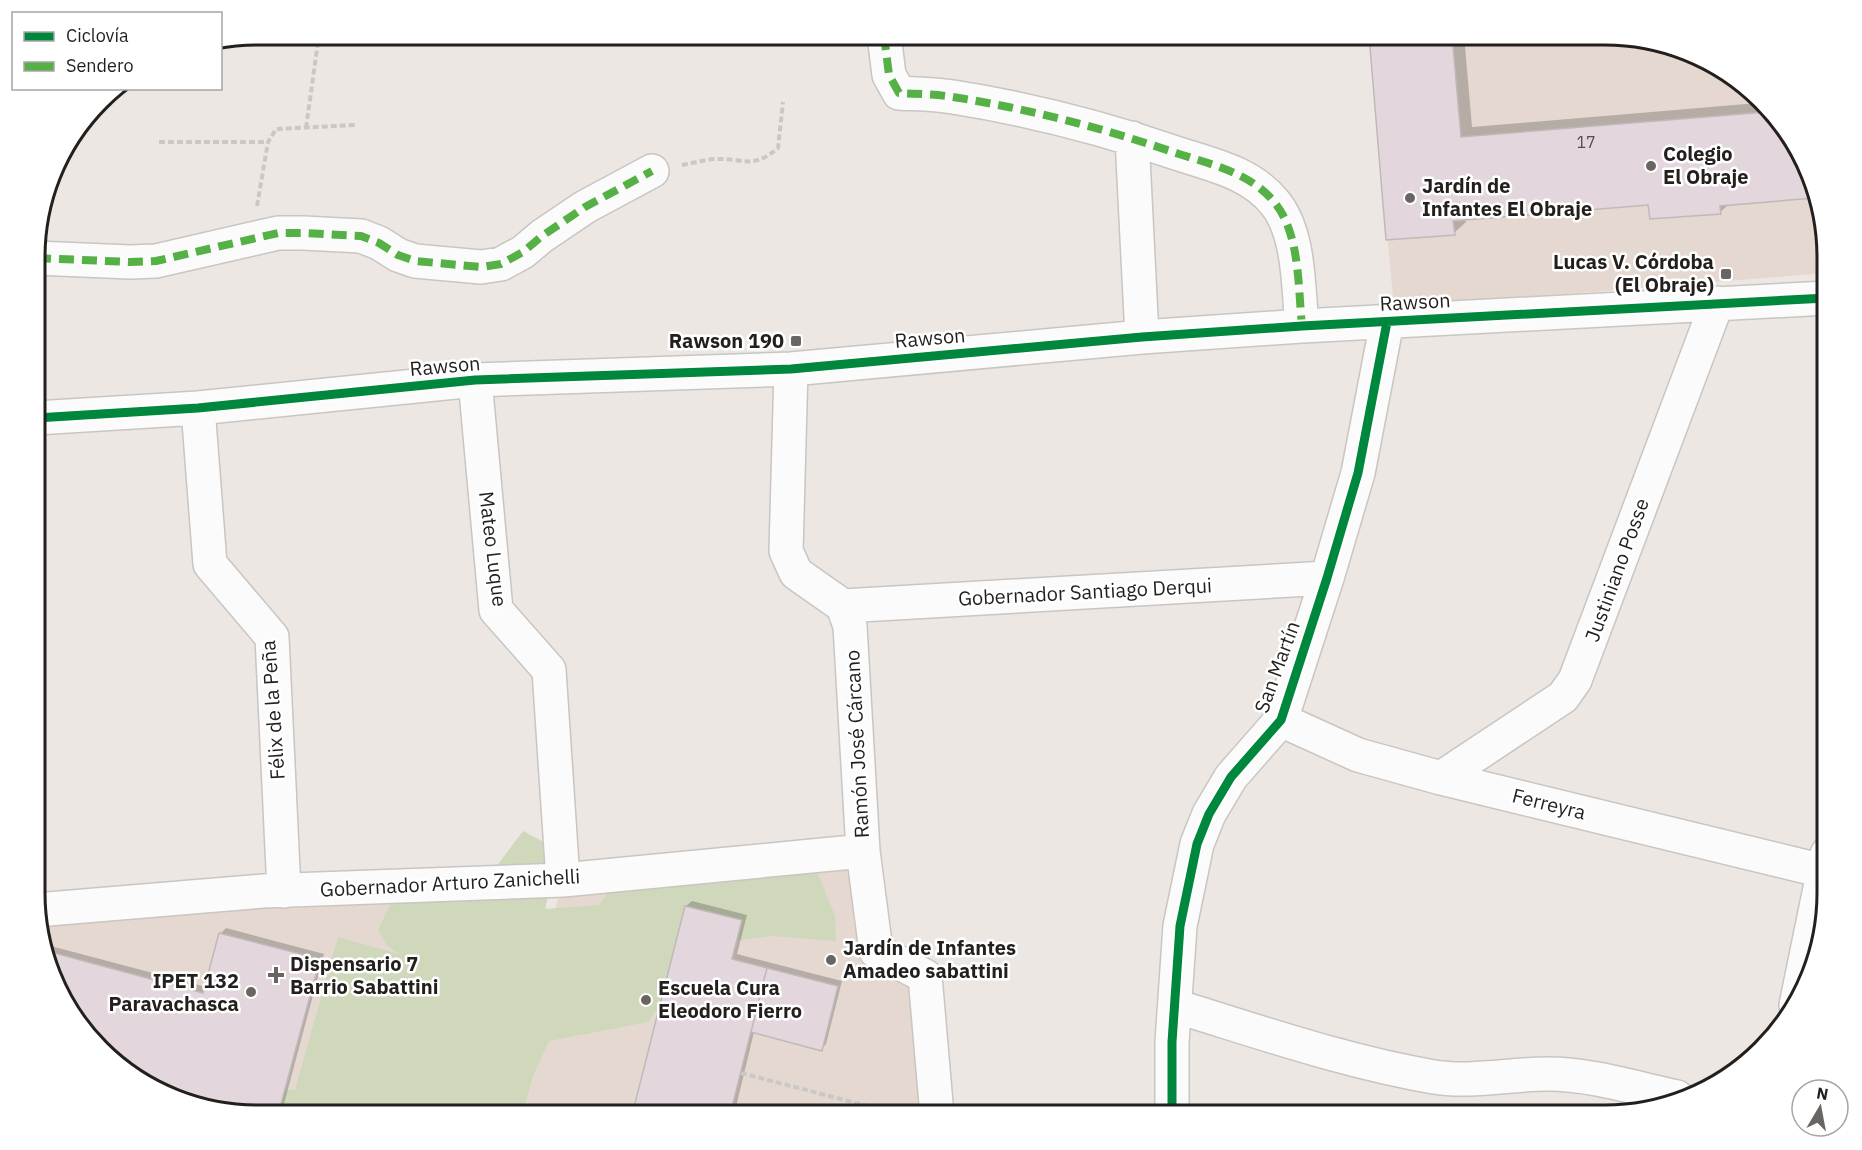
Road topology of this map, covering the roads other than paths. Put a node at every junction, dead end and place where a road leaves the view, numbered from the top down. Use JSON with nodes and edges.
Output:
{"nodes":[{"id":1,"x":885,"y":45,"type":"edge"},
{"id":2,"x":1132,"y":138,"type":"junction"},
{"id":3,"x":652,"y":171,"type":"road end"},
{"id":4,"x":45,"y":258,"type":"edge"},
{"id":5,"x":1817,"y":298,"type":"edge"},
{"id":6,"x":1717,"y":303,"type":"junction"},
{"id":7,"x":1387,"y":322,"type":"junction"},
{"id":8,"x":1302,"y":326,"type":"junction"},
{"id":9,"x":1142,"y":337,"type":"junction"},
{"id":10,"x":791,"y":369,"type":"junction"},
{"id":11,"x":475,"y":380,"type":"junction"},
{"id":12,"x":198,"y":408,"type":"junction"},
{"id":13,"x":45,"y":417,"type":"edge"},
{"id":14,"x":1327,"y":578,"type":"junction"},
{"id":15,"x":843,"y":606,"type":"junction"},
{"id":16,"x":1281,"y":720,"type":"junction"},
{"id":17,"x":1441,"y":778,"type":"junction"},
{"id":18,"x":862,"y":851,"type":"junction"},
{"id":19,"x":1817,"y":860,"type":"edge"},
{"id":20,"x":563,"y":880,"type":"junction"},
{"id":21,"x":284,"y":891,"type":"junction"},
{"id":22,"x":1817,"y":901,"type":"edge"},
{"id":23,"x":45,"y":909,"type":"edge"},
{"id":24,"x":1804,"y":967,"type":"edge"},
{"id":25,"x":1175,"y":1006,"type":"junction"},
{"id":26,"x":1667,"y":1096,"type":"edge"},
{"id":27,"x":936,"y":1105,"type":"edge"},
{"id":28,"x":1172,"y":1105,"type":"edge"}],
"edges":[{"from":1,"to":2,"type":"street"},
{"from":2,"to":8,"type":"street"},
{"from":2,"to":9,"type":"street"},
{"from":3,"to":4,"type":"street"},
{"from":5,"to":6,"type":"street","name":"Rawson"},
{"from":6,"to":7,"type":"street","name":"Rawson"},
{"from":6,"to":17,"type":"street","name":"Justiniano Posse"},
{"from":7,"to":8,"type":"street","name":"Rawson"},
{"from":7,"to":14,"type":"street","name":"San Martín"},
{"from":8,"to":9,"type":"street","name":"Rawson"},
{"from":9,"to":10,"type":"street","name":"Rawson"},
{"from":10,"to":11,"type":"street","name":"Rawson"},
{"from":10,"to":15,"type":"street"},
{"from":11,"to":12,"type":"street","name":"Rawson"},
{"from":11,"to":20,"type":"street","name":"Mateo Luque"},
{"from":12,"to":13,"type":"street","name":"Rawson"},
{"from":12,"to":21,"type":"street","name":"Félix de la Peña"},
{"from":14,"to":15,"type":"street","name":"Gobernador Santiago Derqui"},
{"from":14,"to":16,"type":"street","name":"San Martín"},
{"from":15,"to":18,"type":"street","name":"Ramón José Cárcano"},
{"from":16,"to":17,"type":"street","name":"Ferreyra"},
{"from":16,"to":25,"type":"street","name":"San Martín"},
{"from":17,"to":19,"type":"street","name":"Ferreyra"},
{"from":18,"to":20,"type":"street","name":"Gobernador Arturo Zanichelli"},
{"from":18,"to":27,"type":"street","name":"Ramón José Cárcano"},
{"from":20,"to":21,"type":"street","name":"Gobernador Arturo Zanichelli"},
{"from":21,"to":23,"type":"street","name":"Gobernador Arturo Zanichelli"},
{"from":22,"to":24,"type":"street"},
{"from":25,"to":26,"type":"street"},
{"from":25,"to":28,"type":"street","name":"San Martín"}]}
